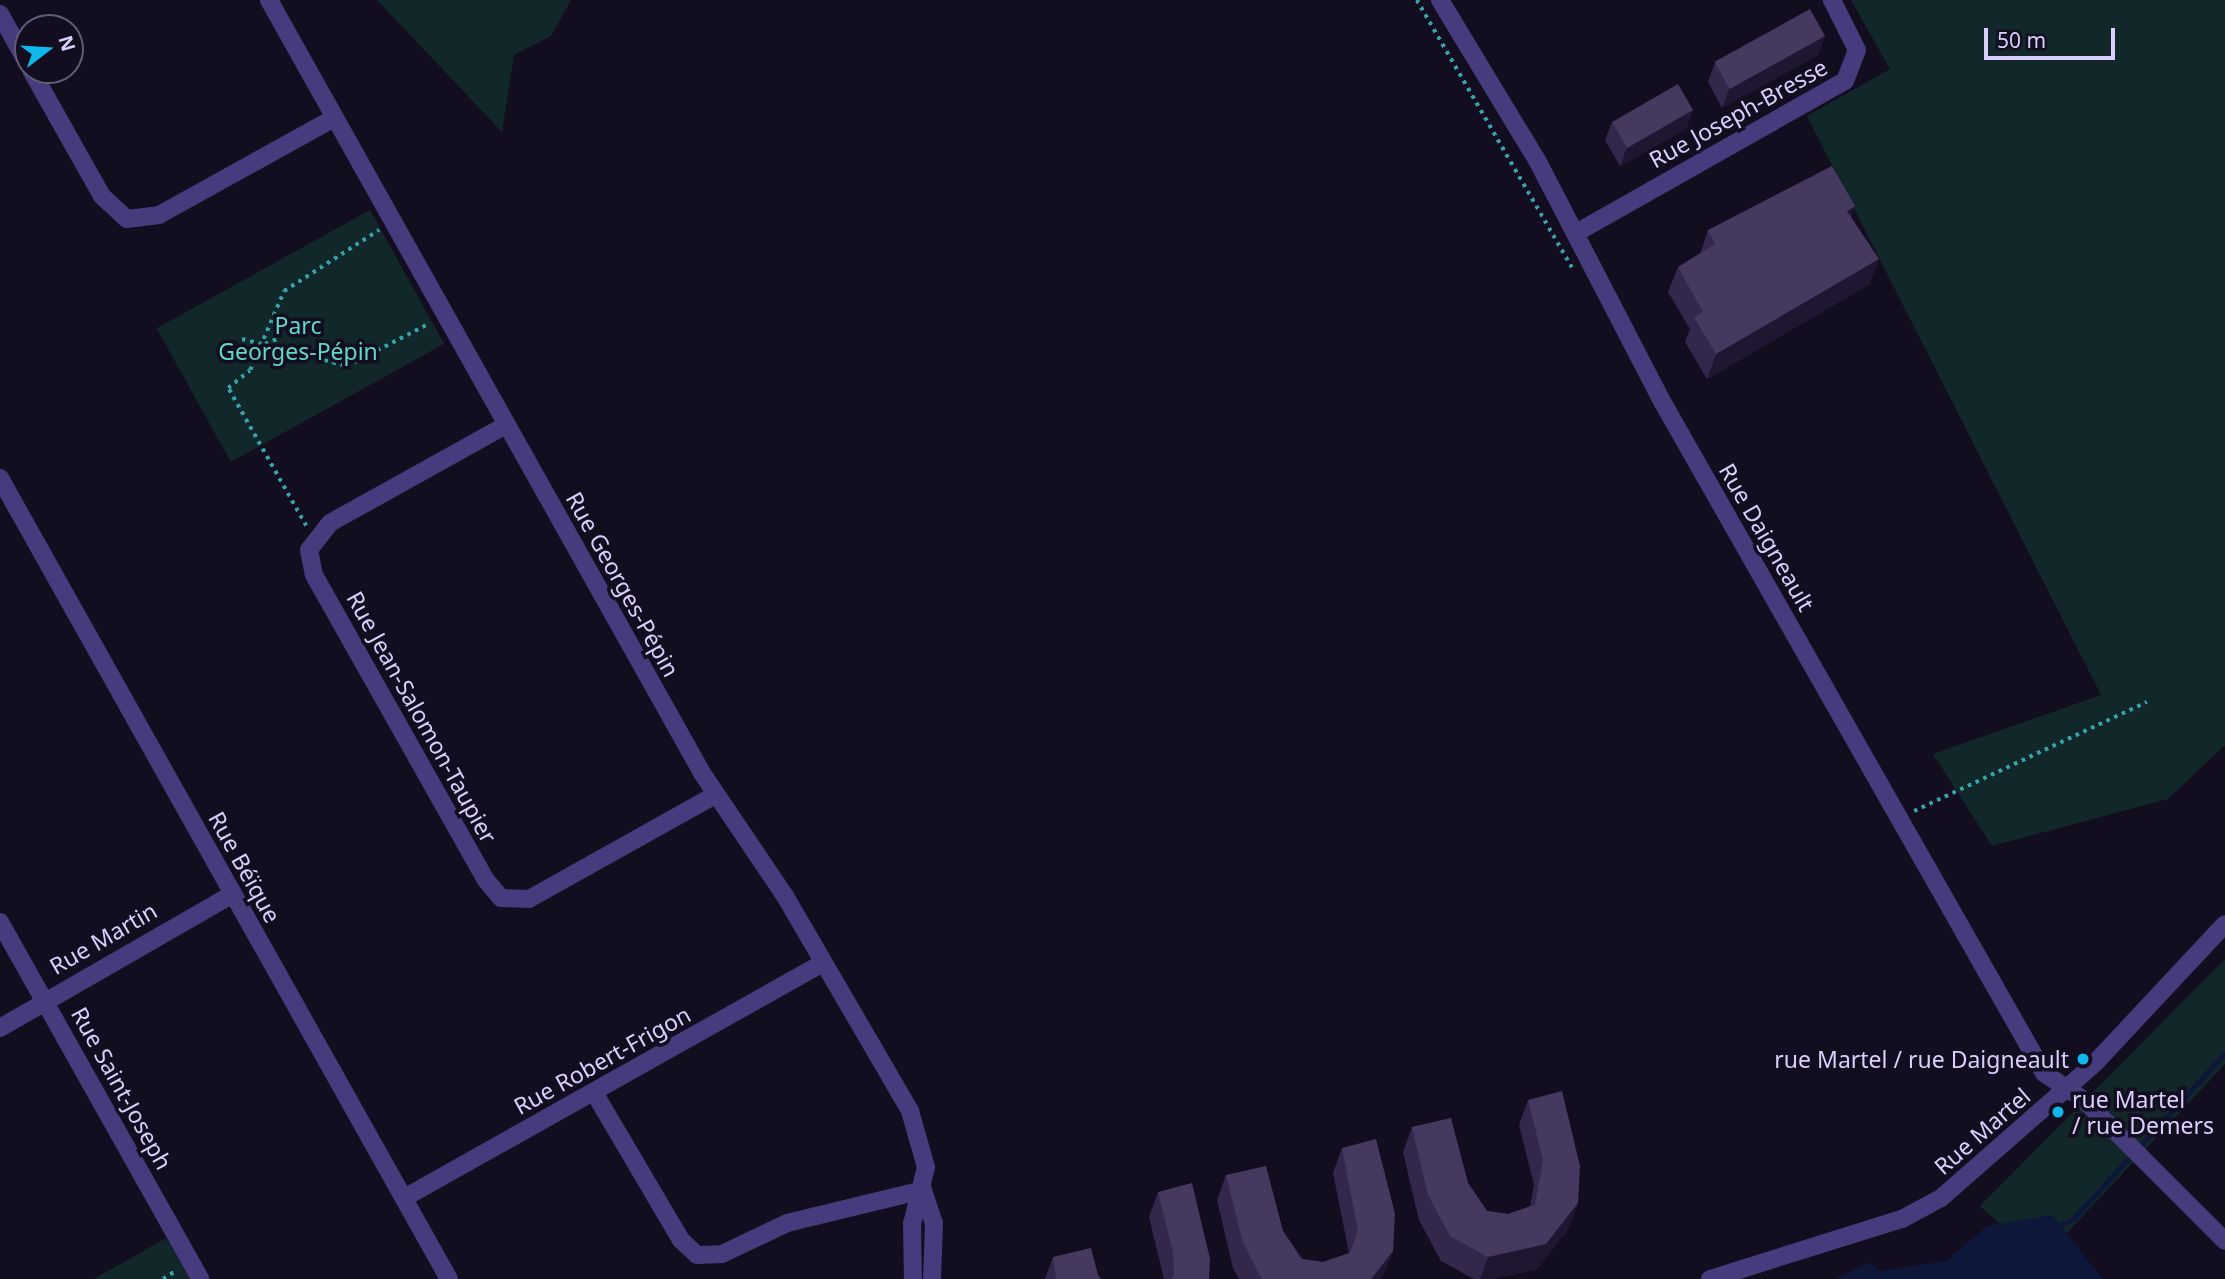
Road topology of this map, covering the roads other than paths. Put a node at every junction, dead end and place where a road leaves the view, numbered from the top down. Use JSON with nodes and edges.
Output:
{"nodes":[{"id":1,"x":269,"y":0,"type":"edge"},
{"id":2,"x":1440,"y":0,"type":"edge"},
{"id":3,"x":1832,"y":0,"type":"edge"},
{"id":4,"x":0,"y":14,"type":"edge"},
{"id":5,"x":14,"y":39,"type":"edge"},
{"id":6,"x":39,"y":84,"type":"edge"},
{"id":7,"x":334,"y":118,"type":"junction"},
{"id":8,"x":1576,"y":233,"type":"junction"},
{"id":9,"x":506,"y":425,"type":"junction"},
{"id":10,"x":0,"y":478,"type":"edge"},
{"id":11,"x":715,"y":795,"type":"junction"},
{"id":12,"x":233,"y":894,"type":"junction"},
{"id":13,"x":0,"y":922,"type":"edge"},
{"id":14,"x":2225,"y":924,"type":"edge"},
{"id":15,"x":823,"y":963,"type":"junction"},
{"id":16,"x":45,"y":1001,"type":"junction"},
{"id":17,"x":0,"y":1028,"type":"edge"},
{"id":18,"x":2066,"y":1089,"type":"junction"},
{"id":19,"x":595,"y":1094,"type":"junction"},
{"id":20,"x":923,"y":1190,"type":"junction"},
{"id":21,"x":404,"y":1198,"type":"junction"},
{"id":22,"x":2225,"y":1241,"type":"edge"},
{"id":23,"x":200,"y":1279,"type":"edge"},
{"id":24,"x":449,"y":1279,"type":"edge"},
{"id":25,"x":913,"y":1279,"type":"edge"},
{"id":26,"x":932,"y":1279,"type":"edge"},
{"id":27,"x":1710,"y":1279,"type":"edge"}],
"edges":[{"from":1,"to":7,"type":"street","name":"Rue Georges-Pépin"},
{"from":2,"to":8,"type":"street","name":"Rue Daigneault"},
{"from":3,"to":8,"type":"street","name":"Rue Joseph-Bresse"},
{"from":4,"to":5,"type":"street"},
{"from":6,"to":7,"type":"street"},
{"from":7,"to":9,"type":"street","name":"Rue Georges-Pépin"},
{"from":8,"to":18,"type":"street","name":"Rue Daigneault"},
{"from":9,"to":11,"type":"street","name":"Rue Georges-Pépin"},
{"from":9,"to":11,"type":"street","name":"Rue Jean-Salomon-Taupier"},
{"from":10,"to":12,"type":"street","name":"Rue Béïque"},
{"from":11,"to":15,"type":"street","name":"Rue Georges-Pépin"},
{"from":12,"to":16,"type":"street","name":"Rue Martin"},
{"from":12,"to":21,"type":"street","name":"Rue Béïque"},
{"from":13,"to":16,"type":"street","name":"Rue Saint-Joseph"},
{"from":14,"to":18,"type":"street","name":"Rue Martel"},
{"from":15,"to":19,"type":"street","name":"Rue Robert-Frigon"},
{"from":15,"to":20,"type":"street","name":"Rue Georges-Pépin"},
{"from":16,"to":17,"type":"street","name":"Rue Martin"},
{"from":16,"to":23,"type":"street","name":"Rue Saint-Joseph"},
{"from":18,"to":22,"type":"street","name":"Rue Daigneault"},
{"from":18,"to":27,"type":"street","name":"Rue Martel"},
{"from":19,"to":20,"type":"street"},
{"from":19,"to":21,"type":"street","name":"Rue Robert-Frigon"},
{"from":20,"to":25,"type":"street","name":"Rue Georges-Pépin"},
{"from":20,"to":26,"type":"street","name":"Rue Georges-Pépin"},
{"from":21,"to":24,"type":"street","name":"Rue Béïque"}]}
